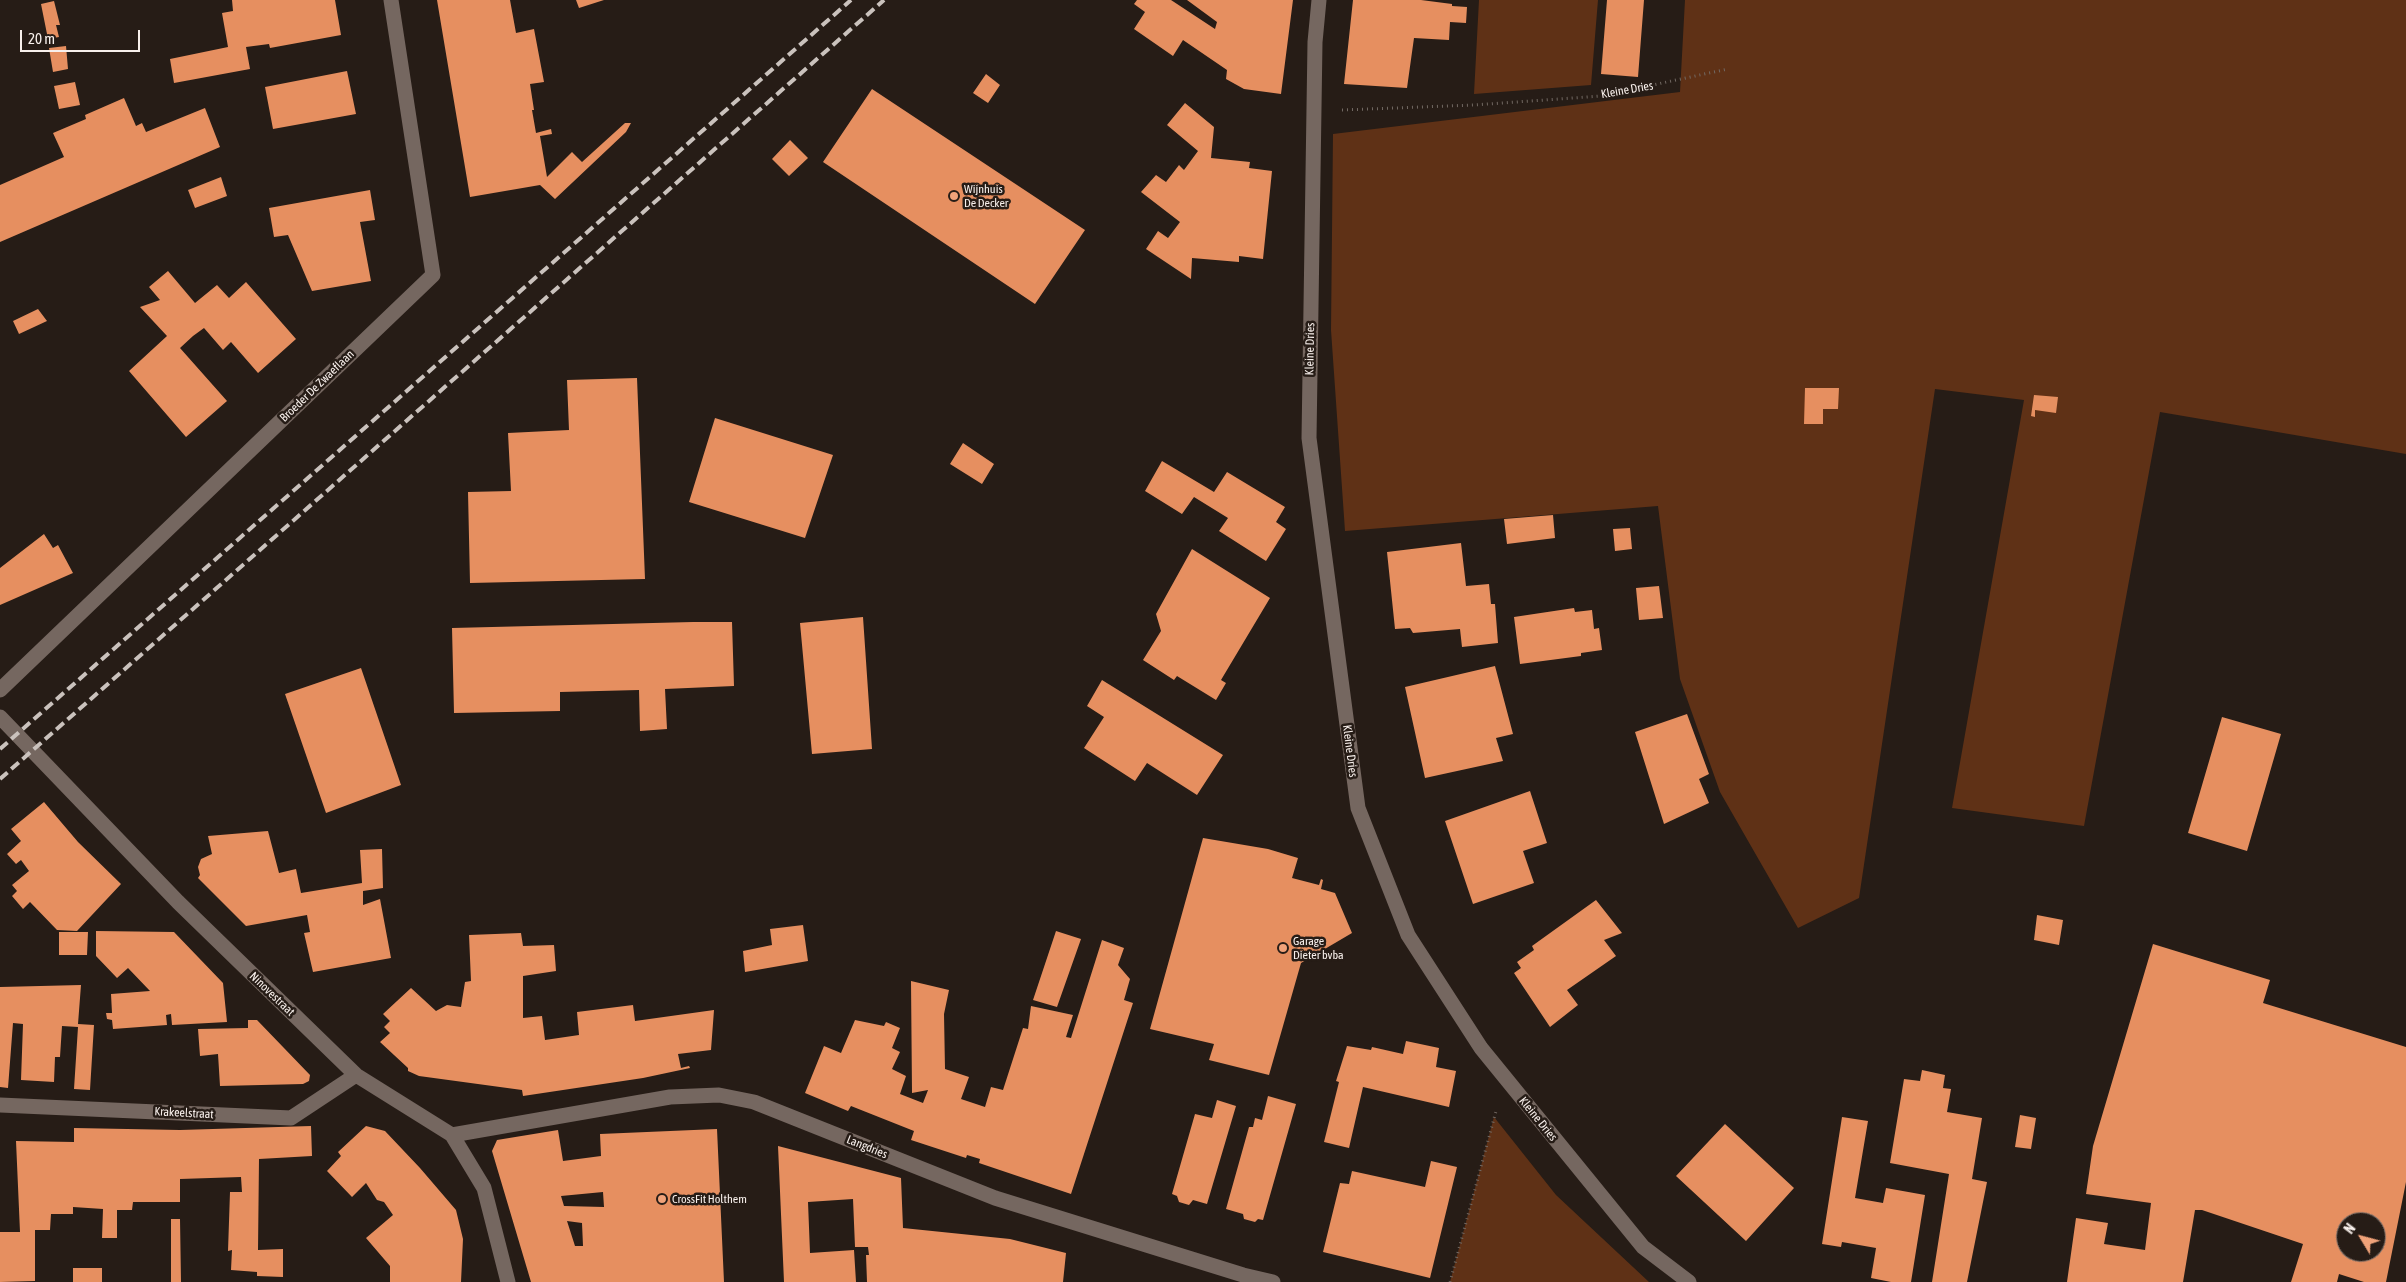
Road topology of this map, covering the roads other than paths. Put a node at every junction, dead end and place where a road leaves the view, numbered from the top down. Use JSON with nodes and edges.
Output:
{"nodes":[{"id":1,"x":391,"y":0,"type":"edge"},
{"id":2,"x":1319,"y":0,"type":"edge"},
{"id":3,"x":0,"y":690,"type":"edge"},
{"id":4,"x":0,"y":717,"type":"edge"},
{"id":5,"x":356,"y":1075,"type":"junction"},
{"id":6,"x":0,"y":1105,"type":"edge"},
{"id":7,"x":452,"y":1135,"type":"junction"},
{"id":8,"x":508,"y":1282,"type":"edge"},
{"id":9,"x":1273,"y":1282,"type":"edge"},
{"id":10,"x":1689,"y":1282,"type":"edge"}],
"edges":[{"from":1,"to":3,"type":"street","name":"Broeder De Zwaeflaan"},
{"from":2,"to":10,"type":"street","name":"Kleine Dries"},
{"from":4,"to":5,"type":"street","name":"Ninovestraat"},
{"from":5,"to":6,"type":"street","name":"Krakeelstraat"},
{"from":5,"to":7,"type":"street","name":"Ninovestraat"},
{"from":7,"to":8,"type":"street","name":"Ninovestraat"},
{"from":7,"to":9,"type":"street","name":"Langdries"}]}
